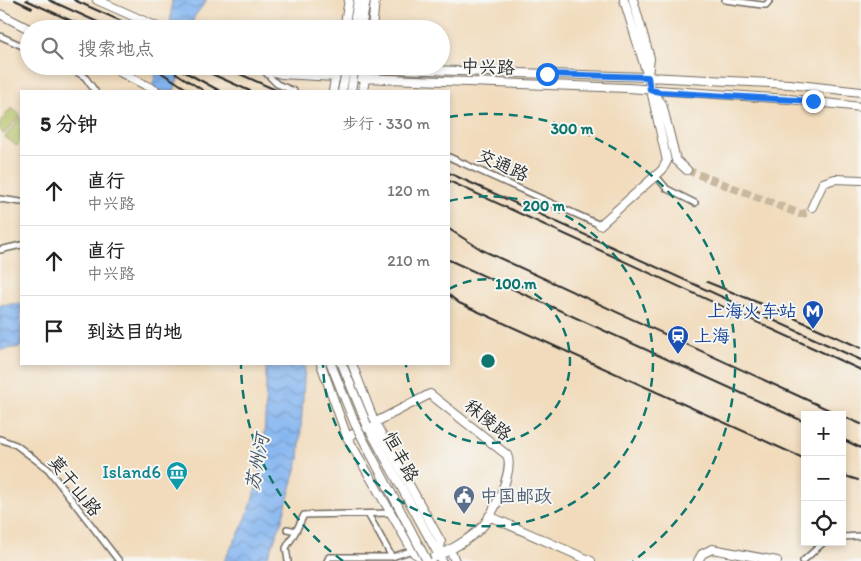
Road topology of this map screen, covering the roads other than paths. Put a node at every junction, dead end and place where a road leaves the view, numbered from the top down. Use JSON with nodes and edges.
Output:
{"nodes":[{"id":1,"x":97,"y":0,"type":"edge"},
{"id":2,"x":349,"y":0,"type":"edge"},
{"id":3,"x":358,"y":0,"type":"edge"},
{"id":4,"x":366,"y":0,"type":"edge"},
{"id":5,"x":376,"y":0,"type":"edge"},
{"id":6,"x":624,"y":0,"type":"edge"},
{"id":7,"x":633,"y":0,"type":"edge"},
{"id":8,"x":725,"y":0,"type":"edge"},
{"id":9,"x":770,"y":0,"type":"edge"},
{"id":10,"x":0,"y":14,"type":"edge"},
{"id":11,"x":142,"y":20,"type":"edge"},
{"id":12,"x":346,"y":20,"type":"edge"},
{"id":13,"x":355,"y":20,"type":"edge"},
{"id":14,"x":363,"y":20,"type":"edge"},
{"id":15,"x":373,"y":20,"type":"edge"},
{"id":16,"x":20,"y":24,"type":"edge"},
{"id":17,"x":0,"y":36,"type":"edge"},
{"id":18,"x":20,"y":45,"type":"edge"},
{"id":19,"x":450,"y":70,"type":"edge"},
{"id":20,"x":80,"y":75,"type":"edge"},
{"id":21,"x":126,"y":75,"type":"edge"},
{"id":22,"x":268,"y":75,"type":"edge"},
{"id":23,"x":314,"y":75,"type":"edge"},
{"id":24,"x":345,"y":75,"type":"edge"},
{"id":25,"x":354,"y":75,"type":"edge"},
{"id":26,"x":335,"y":77,"type":"junction"},
{"id":27,"x":365,"y":77,"type":"junction"},
{"id":28,"x":648,"y":77,"type":"junction"},
{"id":29,"x":93,"y":90,"type":"edge"},
{"id":30,"x":155,"y":90,"type":"edge"},
{"id":31,"x":292,"y":90,"type":"edge"},
{"id":32,"x":333,"y":90,"type":"edge"},
{"id":33,"x":342,"y":90,"type":"edge"},
{"id":34,"x":351,"y":90,"type":"edge"},
{"id":35,"x":363,"y":90,"type":"edge"},
{"id":36,"x":650,"y":90,"type":"junction"},
{"id":37,"x":861,"y":92,"type":"edge"},
{"id":38,"x":861,"y":107,"type":"edge"},
{"id":39,"x":450,"y":158,"type":"edge"},
{"id":40,"x":687,"y":170,"type":"tunnel mouth"},
{"id":41,"x":656,"y":176,"type":"junction"},
{"id":42,"x":861,"y":180,"type":"edge"},
{"id":43,"x":0,"y":200,"type":"edge"},
{"id":44,"x":20,"y":202,"type":"edge"},
{"id":45,"x":695,"y":202,"type":"dead end"},
{"id":46,"x":812,"y":207,"type":"dead end"},
{"id":47,"x":600,"y":225,"type":"joint"},
{"id":48,"x":20,"y":245,"type":"edge"},
{"id":49,"x":0,"y":250,"type":"edge"},
{"id":50,"x":320,"y":365,"type":"edge"},
{"id":51,"x":331,"y":365,"type":"edge"},
{"id":52,"x":342,"y":365,"type":"edge"},
{"id":53,"x":352,"y":365,"type":"edge"},
{"id":54,"x":374,"y":421,"type":"junction"},
{"id":55,"x":347,"y":436,"type":"junction"},
{"id":56,"x":0,"y":439,"type":"edge"},
{"id":57,"x":391,"y":513,"type":"junction"},
{"id":58,"x":368,"y":514,"type":"junction"},
{"id":59,"x":489,"y":516,"type":"junction"},
{"id":60,"x":287,"y":529,"type":"dead end"},
{"id":61,"x":296,"y":531,"type":"junction"},
{"id":62,"x":861,"y":536,"type":"edge"},
{"id":63,"x":846,"y":537,"type":"edge"},
{"id":64,"x":820,"y":546,"type":"edge"},
{"id":65,"x":450,"y":549,"type":"junction"},
{"id":66,"x":413,"y":550,"type":"junction"},
{"id":67,"x":392,"y":557,"type":"junction"},
{"id":68,"x":440,"y":558,"type":"edge"},
{"id":69,"x":119,"y":561,"type":"edge"},
{"id":70,"x":288,"y":561,"type":"edge"},
{"id":71,"x":326,"y":561,"type":"edge"},
{"id":72,"x":427,"y":561,"type":"edge"},
{"id":73,"x":454,"y":561,"type":"edge"},
{"id":74,"x":591,"y":561,"type":"edge"},
{"id":75,"x":698,"y":561,"type":"edge"},
{"id":76,"x":777,"y":561,"type":"edge"},
{"id":77,"x":803,"y":561,"type":"edge"}],
"edges":[{"from":1,"to":11,"type":"main road"},
{"from":2,"to":12,"type":"main road"},
{"from":3,"to":13,"type":"main road"},
{"from":4,"to":14,"type":"main road"},
{"from":5,"to":15,"type":"main road"},
{"from":6,"to":28,"type":"main road"},
{"from":7,"to":28,"type":"main road"},
{"from":8,"to":9,"type":"street"},
{"from":10,"to":16,"type":"main road"},
{"from":17,"to":18,"type":"street"},
{"from":19,"to":28,"type":"main road","name":"中兴路"},
{"from":20,"to":29,"type":"street"},
{"from":21,"to":30,"type":"main road"},
{"from":22,"to":31,"type":"street"},
{"from":23,"to":26,"type":"main road","name":"中兴路"},
{"from":24,"to":33,"type":"main road","bridge":true},
{"from":25,"to":34,"type":"main road","bridge":true},
{"from":26,"to":27,"type":"main road","name":"中兴路"},
{"from":26,"to":32,"type":"main road"},
{"from":27,"to":35,"type":"main road"},
{"from":27,"to":36,"type":"main road","name":"中兴路"},
{"from":28,"to":36,"type":"main road"},
{"from":28,"to":37,"type":"main road","name":"中兴路"},
{"from":36,"to":38,"type":"main road","name":"中兴路"},
{"from":36,"to":40,"type":"main road"},
{"from":36,"to":41,"type":"main road"},
{"from":39,"to":47,"type":"street","name":"交通路"},
{"from":41,"to":45,"type":"street"},
{"from":41,"to":47,"type":"main road"},
{"from":42,"to":46,"type":"main road"},
{"from":43,"to":44,"type":"street"},
{"from":48,"to":49,"type":"street"},
{"from":50,"to":55,"type":"main road"},
{"from":51,"to":72,"type":"main road","name":"恒丰路","bridge":true},
{"from":52,"to":68,"type":"main road","name":"恒丰路","bridge":true},
{"from":53,"to":54,"type":"main road"},
{"from":54,"to":55,"type":"main road","name":"秣陵路"},
{"from":54,"to":59,"type":"main road","name":"秣陵路"},
{"from":54,"to":68,"type":"main road"},
{"from":55,"to":57,"type":"main road"},
{"from":56,"to":69,"type":"street","name":"莫干山路"},
{"from":57,"to":58,"type":"street"},
{"from":57,"to":66,"type":"main road"},
{"from":58,"to":61,"type":"street"},
{"from":58,"to":67,"type":"street"},
{"from":59,"to":65,"type":"main road"},
{"from":59,"to":74,"type":"main road"},
{"from":60,"to":61,"type":"street"},
{"from":61,"to":70,"type":"street"},
{"from":62,"to":63,"type":"street"},
{"from":64,"to":77,"type":"street"},
{"from":65,"to":68,"type":"main road"},
{"from":65,"to":73,"type":"main road"},
{"from":66,"to":67,"type":"street"},
{"from":66,"to":72,"type":"main road"},
{"from":67,"to":71,"type":"street"},
{"from":68,"to":72,"type":"main road"},
{"from":75,"to":76,"type":"main road"}]}
